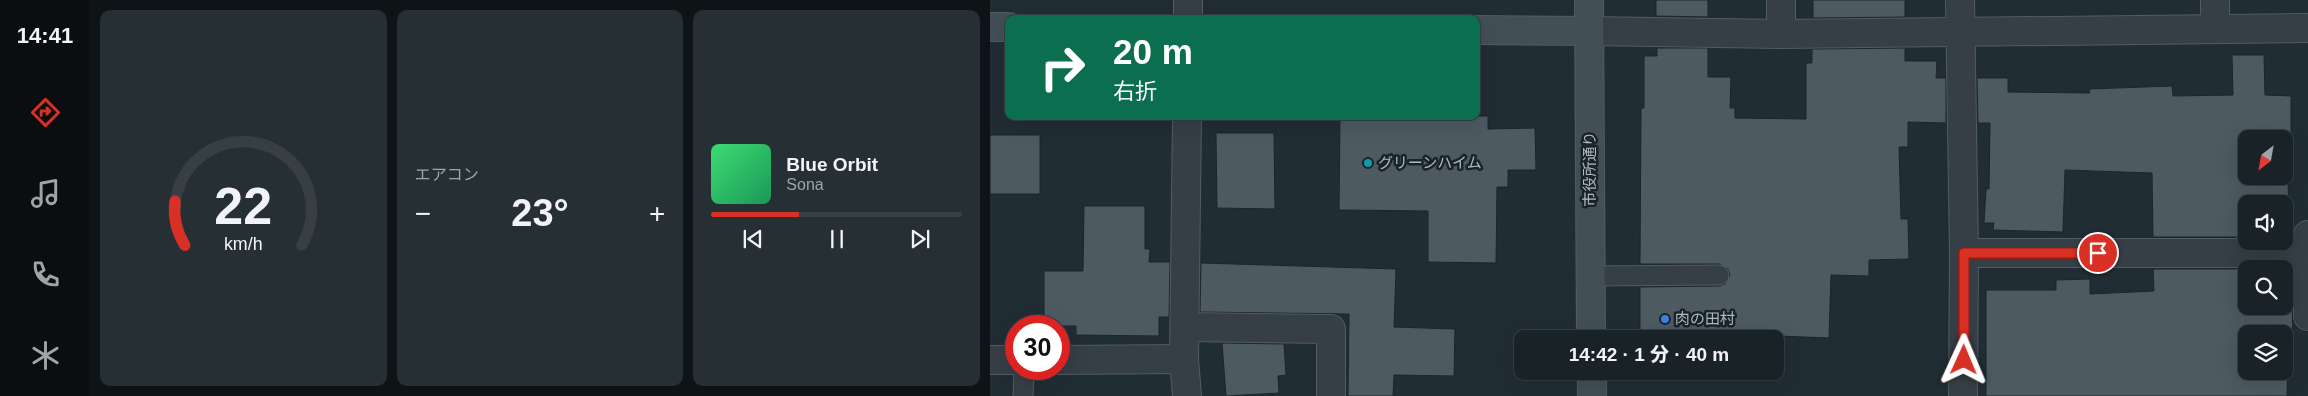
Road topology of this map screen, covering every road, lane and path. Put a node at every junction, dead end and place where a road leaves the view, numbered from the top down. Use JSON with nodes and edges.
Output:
{"nodes":[{"id":1,"x":1188,"y":0,"type":"edge"},
{"id":2,"x":1589,"y":0,"type":"edge"},
{"id":3,"x":1781,"y":0,"type":"edge"},
{"id":4,"x":1960,"y":0,"type":"edge"},
{"id":5,"x":2215,"y":0,"type":"edge"},
{"id":6,"x":1188,"y":15,"type":"edge"},
{"id":7,"x":1005,"y":27,"type":"edge"},
{"id":8,"x":990,"y":28,"type":"edge"},
{"id":9,"x":2308,"y":28,"type":"edge"},
{"id":10,"x":2215,"y":29,"type":"junction"},
{"id":11,"x":1480,"y":30,"type":"edge"},
{"id":12,"x":1589,"y":31,"type":"junction"},
{"id":13,"x":1960,"y":31,"type":"junction"},
{"id":14,"x":1781,"y":34,"type":"junction"},
{"id":15,"x":1187,"y":120,"type":"edge"},
{"id":16,"x":2308,"y":235,"type":"edge"},
{"id":17,"x":1964,"y":253,"type":"junction"},
{"id":18,"x":2307,"y":253,"type":"edge"},
{"id":19,"x":1719,"y":275,"type":"dead end"},
{"id":20,"x":1591,"y":276,"type":"junction"},
{"id":21,"x":2308,"y":316,"type":"edge"},
{"id":22,"x":1186,"y":327,"type":"junction"},
{"id":23,"x":1591,"y":330,"type":"edge"},
{"id":24,"x":1184,"y":359,"type":"junction"},
{"id":25,"x":990,"y":360,"type":"edge"},
{"id":26,"x":1005,"y":360,"type":"edge"},
{"id":27,"x":1070,"y":360,"type":"edge"},
{"id":28,"x":1024,"y":380,"type":"edge"},
{"id":29,"x":1592,"y":380,"type":"edge"},
{"id":30,"x":1023,"y":396,"type":"edge"},
{"id":31,"x":1187,"y":396,"type":"edge"},
{"id":32,"x":1331,"y":396,"type":"edge"},
{"id":33,"x":1592,"y":396,"type":"edge"},
{"id":34,"x":1963,"y":396,"type":"edge"}],
"edges":[{"from":1,"to":6,"type":"street"},
{"from":2,"to":12,"type":"street","name":"市役所通り"},
{"from":3,"to":14,"type":"street"},
{"from":4,"to":13,"type":"street"},
{"from":5,"to":10,"type":"street"},
{"from":7,"to":8,"type":"street"},
{"from":9,"to":10,"type":"street"},
{"from":10,"to":13,"type":"street"},
{"from":11,"to":12,"type":"street"},
{"from":12,"to":14,"type":"street"},
{"from":12,"to":20,"type":"street","name":"市役所通り"},
{"from":13,"to":14,"type":"street"},
{"from":13,"to":17,"type":"street"},
{"from":15,"to":22,"type":"street"},
{"from":16,"to":18,"type":"street"},
{"from":17,"to":18,"type":"street"},
{"from":17,"to":34,"type":"street"},
{"from":18,"to":21,"type":"street"},
{"from":19,"to":20,"type":"lane"},
{"from":20,"to":23,"type":"street","name":"市役所通り"},
{"from":22,"to":24,"type":"street"},
{"from":22,"to":32,"type":"street"},
{"from":24,"to":27,"type":"street"},
{"from":24,"to":31,"type":"street"},
{"from":25,"to":26,"type":"street"},
{"from":28,"to":30,"type":"lane"},
{"from":29,"to":33,"type":"street"}]}
